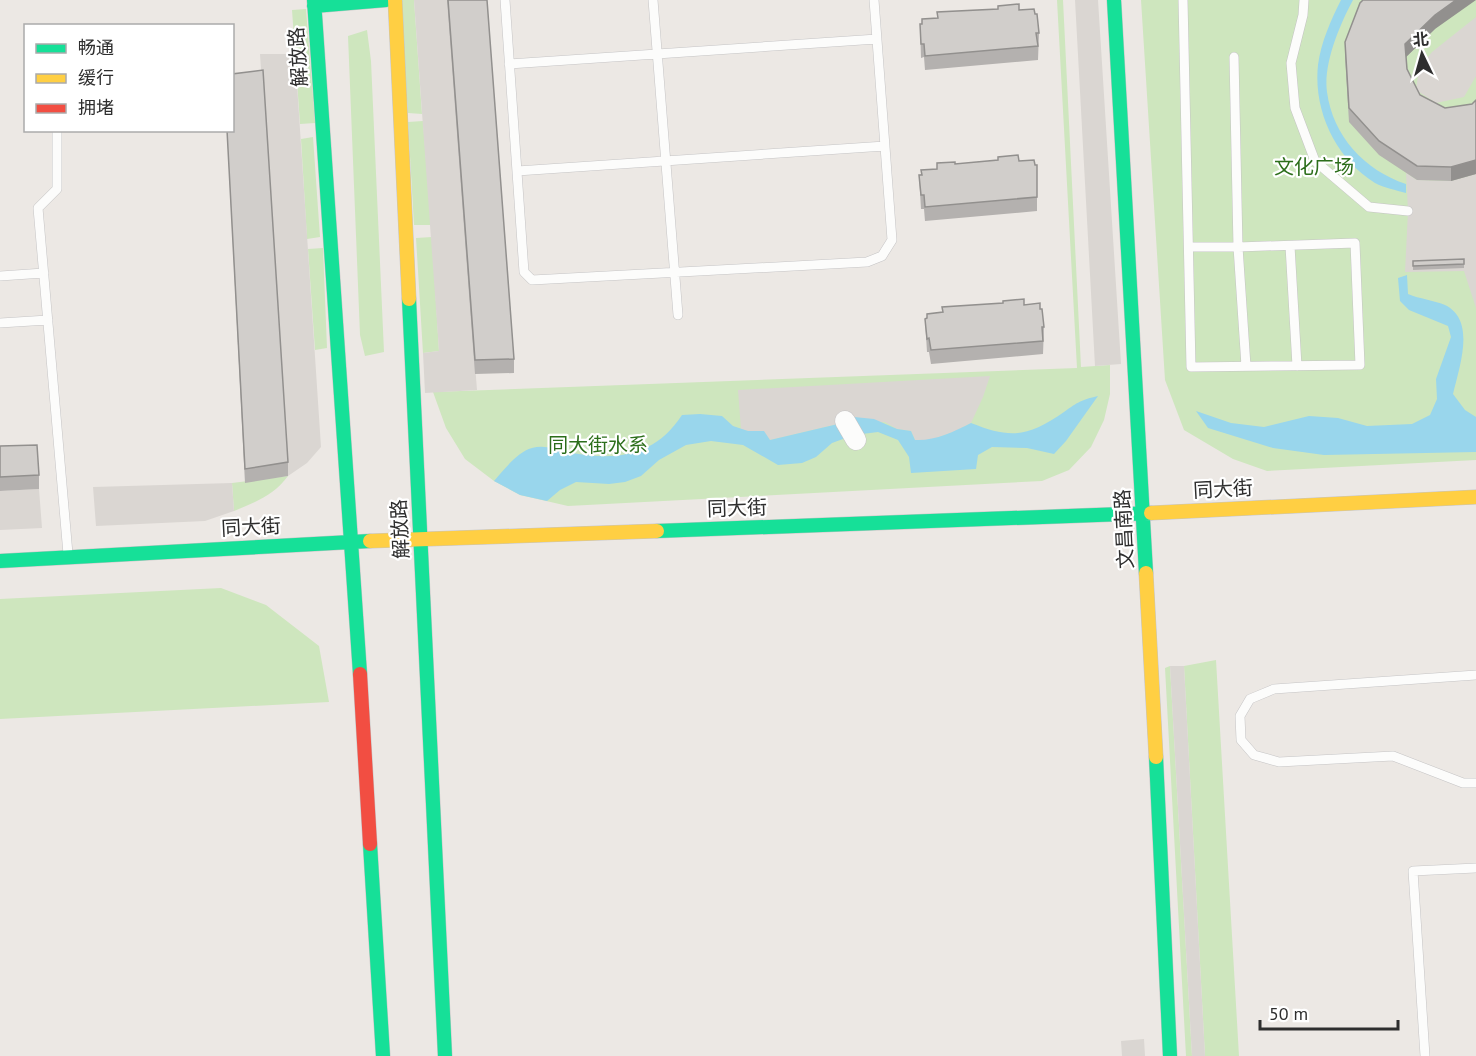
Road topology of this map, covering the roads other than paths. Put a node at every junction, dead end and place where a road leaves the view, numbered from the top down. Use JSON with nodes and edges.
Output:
{"nodes":[{"id":1,"x":386,"y":0,"type":"edge"},
{"id":2,"x":395,"y":0,"type":"edge"},
{"id":3,"x":506,"y":0,"type":"edge"},
{"id":4,"x":653,"y":0,"type":"edge"},
{"id":5,"x":874,"y":0,"type":"edge"},
{"id":6,"x":1114,"y":0,"type":"edge"},
{"id":7,"x":1183,"y":0,"type":"edge"},
{"id":8,"x":1304,"y":0,"type":"edge"},
{"id":9,"x":314,"y":3,"type":"edge"},
{"id":10,"x":877,"y":39,"type":"junction"},
{"id":11,"x":656,"y":54,"type":"junction"},
{"id":12,"x":1234,"y":57,"type":"dead end"},
{"id":13,"x":509,"y":64,"type":"junction"},
{"id":14,"x":57,"y":132,"type":"edge"},
{"id":15,"x":885,"y":146,"type":"junction"},
{"id":16,"x":665,"y":160,"type":"junction"},
{"id":17,"x":517,"y":171,"type":"junction"},
{"id":18,"x":1407,"y":211,"type":"dead end"},
{"id":19,"x":1290,"y":246,"type":"junction"},
{"id":20,"x":1189,"y":247,"type":"junction"},
{"id":21,"x":1238,"y":247,"type":"junction"},
{"id":22,"x":675,"y":272,"type":"junction"},
{"id":23,"x":44,"y":273,"type":"junction"},
{"id":24,"x":0,"y":276,"type":"edge"},
{"id":25,"x":678,"y":315,"type":"dead end"},
{"id":26,"x":48,"y":320,"type":"junction"},
{"id":27,"x":0,"y":323,"type":"edge"},
{"id":28,"x":1246,"y":366,"type":"junction"},
{"id":29,"x":1297,"y":366,"type":"junction"},
{"id":30,"x":845,"y":421,"type":"dead end"},
{"id":31,"x":856,"y":440,"type":"dead end"},
{"id":32,"x":1476,"y":498,"type":"edge"},
{"id":33,"x":1142,"y":513,"type":"junction"},
{"id":34,"x":420,"y":539,"type":"junction"},
{"id":35,"x":352,"y":542,"type":"junction"},
{"id":36,"x":69,"y":557,"type":"junction"},
{"id":37,"x":0,"y":561,"type":"edge"},
{"id":38,"x":1476,"y":675,"type":"edge"},
{"id":39,"x":1476,"y":783,"type":"edge"},
{"id":40,"x":1476,"y":868,"type":"edge"},
{"id":41,"x":383,"y":1056,"type":"edge"},
{"id":42,"x":445,"y":1056,"type":"edge"},
{"id":43,"x":1170,"y":1056,"type":"edge"},
{"id":44,"x":1425,"y":1056,"type":"edge"}],
"edges":[{"from":1,"to":9,"type":"street"},
{"from":2,"to":34,"type":"street","name":"解放路"},
{"from":3,"to":13,"type":"lane"},
{"from":4,"to":11,"type":"lane"},
{"from":5,"to":10,"type":"lane"},
{"from":6,"to":33,"type":"street","name":"文昌南路"},
{"from":7,"to":20,"type":"lane"},
{"from":8,"to":18,"type":"lane"},
{"from":9,"to":35,"type":"street","name":"解放路"},
{"from":10,"to":11,"type":"lane"},
{"from":10,"to":15,"type":"lane"},
{"from":11,"to":13,"type":"lane"},
{"from":11,"to":16,"type":"lane"},
{"from":12,"to":21,"type":"lane"},
{"from":13,"to":17,"type":"lane"},
{"from":14,"to":23,"type":"lane"},
{"from":15,"to":16,"type":"lane"},
{"from":15,"to":22,"type":"lane"},
{"from":16,"to":17,"type":"lane"},
{"from":16,"to":22,"type":"lane"},
{"from":17,"to":22,"type":"lane"},
{"from":19,"to":21,"type":"lane"},
{"from":19,"to":29,"type":"lane"},
{"from":19,"to":29,"type":"lane"},
{"from":20,"to":21,"type":"lane"},
{"from":20,"to":28,"type":"lane"},
{"from":21,"to":28,"type":"lane"},
{"from":22,"to":25,"type":"lane"},
{"from":23,"to":24,"type":"lane"},
{"from":23,"to":26,"type":"lane"},
{"from":26,"to":27,"type":"lane"},
{"from":26,"to":36,"type":"lane"},
{"from":28,"to":29,"type":"lane"},
{"from":30,"to":31,"type":"street"},
{"from":32,"to":33,"type":"street","name":"同大街"},
{"from":33,"to":34,"type":"street","name":"同大街"},
{"from":33,"to":43,"type":"street","name":"文昌南路"},
{"from":34,"to":35,"type":"street","name":"同大街"},
{"from":34,"to":42,"type":"street","name":"解放路"},
{"from":35,"to":36,"type":"street","name":"同大街"},
{"from":35,"to":41,"type":"street","name":"解放路"},
{"from":36,"to":37,"type":"street","name":"同大街"},
{"from":38,"to":39,"type":"lane"},
{"from":40,"to":44,"type":"lane"}]}
